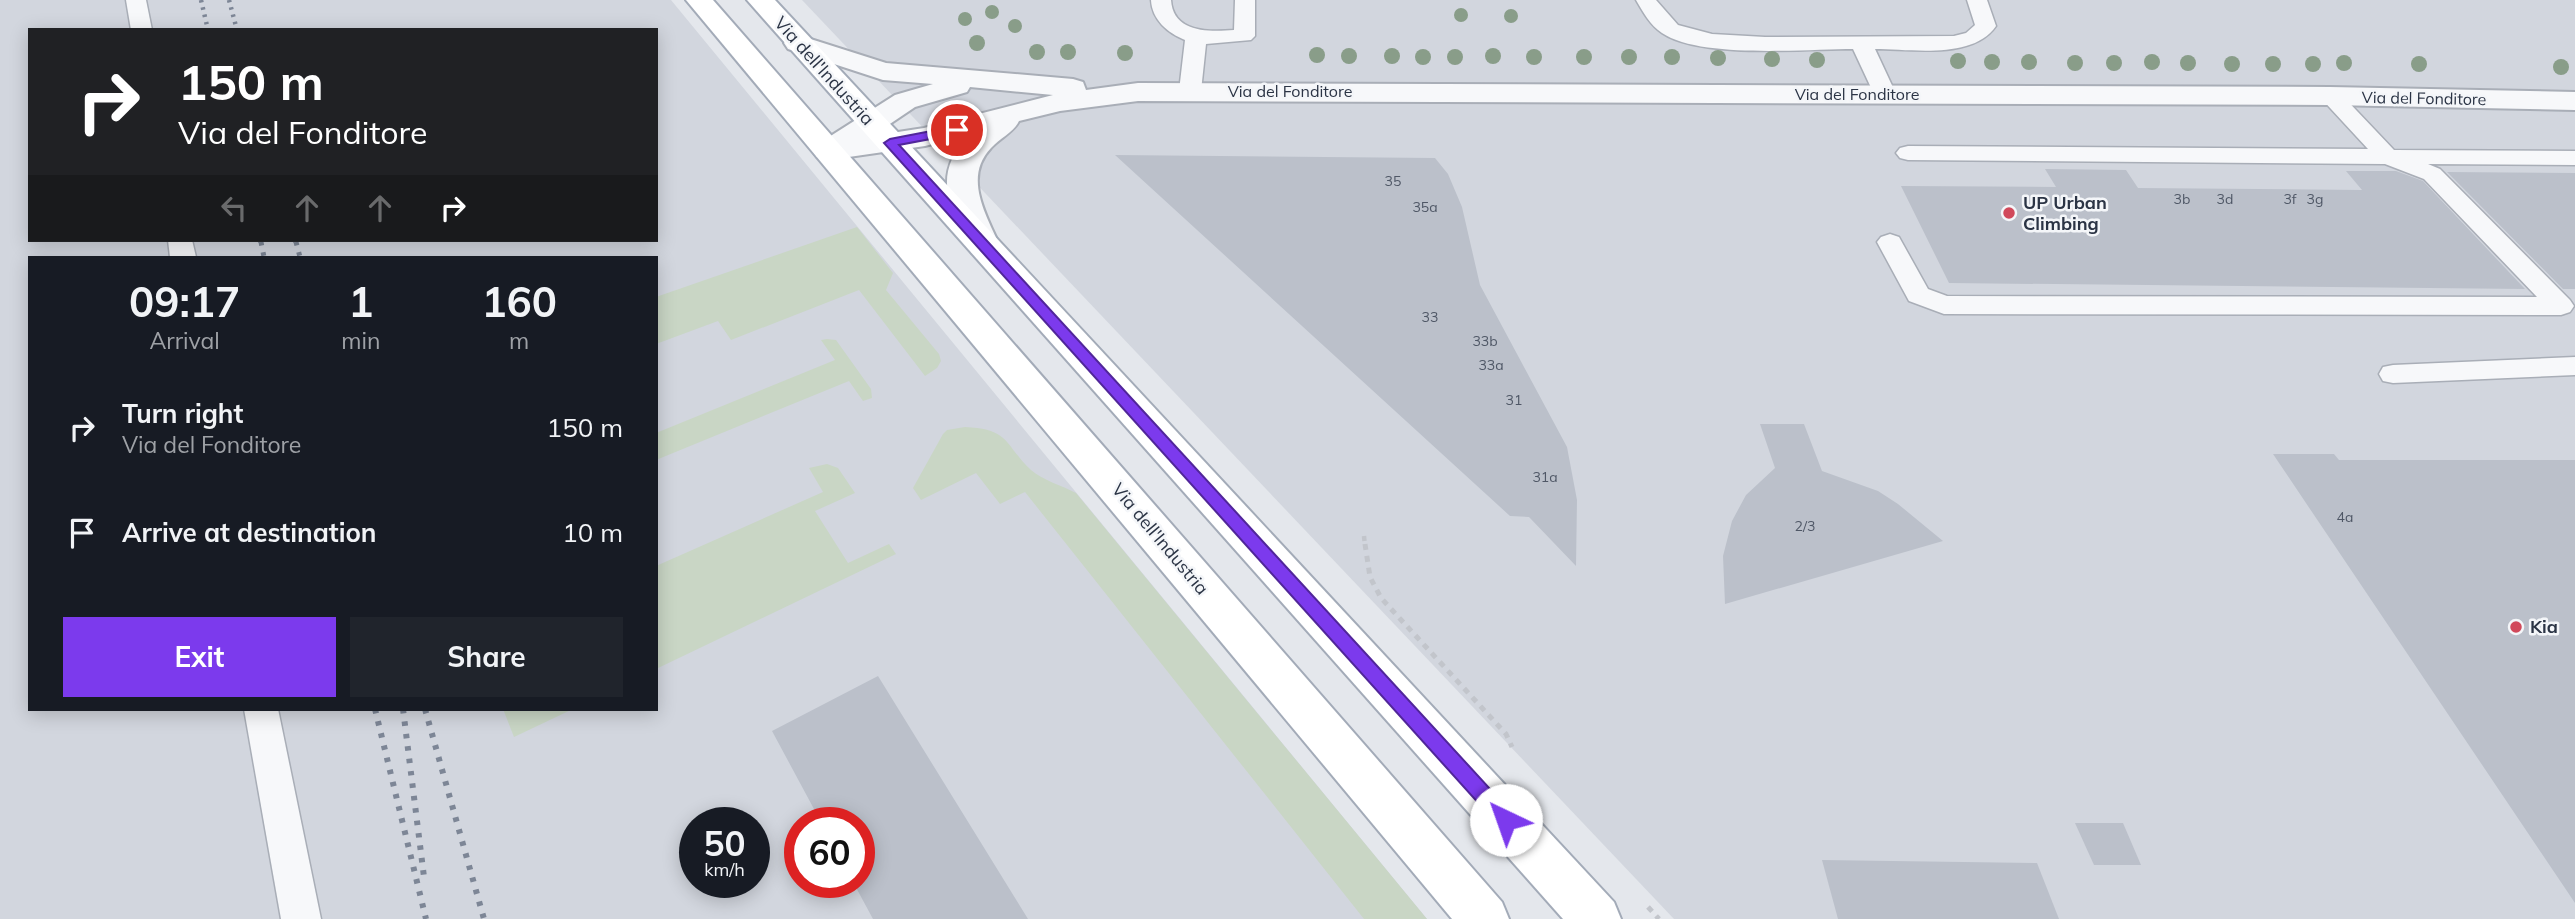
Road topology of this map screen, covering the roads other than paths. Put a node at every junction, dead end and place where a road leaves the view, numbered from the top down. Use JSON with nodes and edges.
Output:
{"nodes":[{"id":1,"x":136,"y":0,"type":"edge"},
{"id":2,"x":699,"y":0,"type":"edge"},
{"id":3,"x":760,"y":0,"type":"edge"},
{"id":4,"x":1161,"y":0,"type":"edge"},
{"id":5,"x":1245,"y":0,"type":"edge"},
{"id":6,"x":1646,"y":0,"type":"edge"},
{"id":7,"x":1978,"y":0,"type":"edge"},
{"id":8,"x":142,"y":28,"type":"edge"},
{"id":9,"x":1196,"y":37,"type":"junction"},
{"id":10,"x":798,"y":43,"type":"junction"},
{"id":11,"x":1861,"y":43,"type":"junction"},
{"id":12,"x":994,"y":82,"type":"junction"},
{"id":13,"x":1190,"y":91,"type":"junction"},
{"id":14,"x":1138,"y":92,"type":"junction"},
{"id":15,"x":1885,"y":94,"type":"junction"},
{"id":16,"x":2330,"y":96,"type":"junction"},
{"id":17,"x":2575,"y":101,"type":"edge"},
{"id":18,"x":1032,"y":108,"type":"junction"},
{"id":19,"x":880,"y":133,"type":"junction"},
{"id":20,"x":828,"y":151,"type":"junction"},
{"id":21,"x":1908,"y":153,"type":"dead end"},
{"id":22,"x":2387,"y":156,"type":"junction"},
{"id":23,"x":2575,"y":158,"type":"edge"},
{"id":24,"x":1890,"y":242,"type":"dead end"},
{"id":25,"x":984,"y":246,"type":"junction"},
{"id":26,"x":2568,"y":307,"type":"edge"},
{"id":27,"x":2575,"y":366,"type":"edge"},
{"id":28,"x":2393,"y":374,"type":"dead end"},
{"id":29,"x":261,"y":711,"type":"edge"},
{"id":30,"x":301,"y":919,"type":"edge"},
{"id":31,"x":1484,"y":919,"type":"edge"},
{"id":32,"x":1596,"y":919,"type":"edge"}],
"edges":[{"from":1,"to":8,"type":"lane"},
{"from":2,"to":20,"type":"main road","name":"Via dell'Industria"},
{"from":3,"to":10,"type":"main road","name":"Via dell'Industria"},
{"from":4,"to":9,"type":"lane"},
{"from":5,"to":9,"type":"lane"},
{"from":6,"to":11,"type":"lane"},
{"from":7,"to":11,"type":"lane"},
{"from":9,"to":13,"type":"lane"},
{"from":10,"to":12,"type":"street","name":"Via del Fonditore"},
{"from":10,"to":19,"type":"main road","name":"Via dell'Industria"},
{"from":11,"to":15,"type":"lane"},
{"from":12,"to":14,"type":"street","name":"Via del Fonditore"},
{"from":12,"to":19,"type":"street","name":"Via del Fonditore"},
{"from":13,"to":14,"type":"street","name":"Via del Fonditore"},
{"from":13,"to":15,"type":"street","name":"Via del Fonditore"},
{"from":14,"to":18,"type":"street","name":"Via del Fonditore"},
{"from":15,"to":16,"type":"street","name":"Via del Fonditore"},
{"from":16,"to":17,"type":"street","name":"Via del Fonditore"},
{"from":16,"to":22,"type":"lane"},
{"from":18,"to":19,"type":"street","name":"Via del Fonditore"},
{"from":18,"to":25,"type":"street","name":"Via del Fonditore"},
{"from":19,"to":20,"type":"street","name":"Via del Fonditore"},
{"from":19,"to":25,"type":"main road","name":"Via dell'Industria"},
{"from":20,"to":31,"type":"main road","name":"Via dell'Industria"},
{"from":21,"to":22,"type":"lane"},
{"from":22,"to":23,"type":"lane"},
{"from":22,"to":26,"type":"lane"},
{"from":24,"to":26,"type":"lane"},
{"from":25,"to":32,"type":"main road","name":"Via dell'Industria"},
{"from":27,"to":28,"type":"lane"},
{"from":29,"to":30,"type":"lane"}]}
